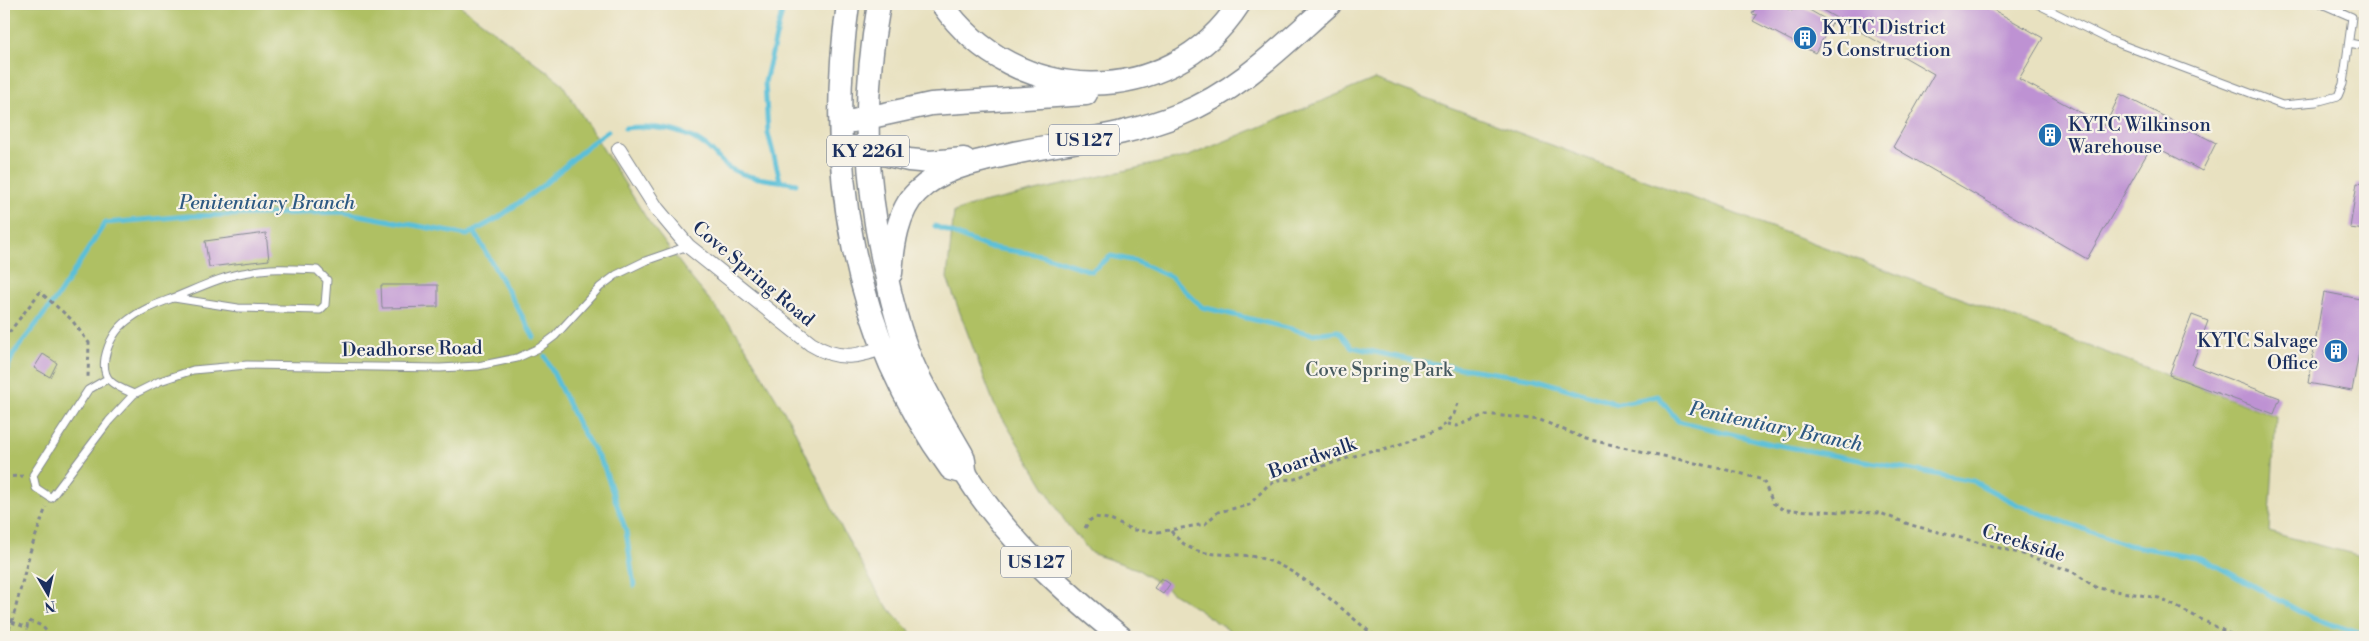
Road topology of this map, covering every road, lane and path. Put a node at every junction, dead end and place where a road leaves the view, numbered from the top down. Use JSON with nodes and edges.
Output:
{"nodes":[{"id":1,"x":848,"y":4,"type":"edge"},
{"id":2,"x":879,"y":4,"type":"edge"},
{"id":3,"x":942,"y":4,"type":"edge"},
{"id":4,"x":1239,"y":4,"type":"edge"},
{"id":5,"x":1330,"y":4,"type":"edge"},
{"id":6,"x":2037,"y":4,"type":"edge"},
{"id":7,"x":2322,"y":4,"type":"edge"},
{"id":8,"x":2349,"y":43,"type":"junction"},
{"id":9,"x":2365,"y":46,"type":"edge"},
{"id":10,"x":1172,"y":66,"type":"junction"},
{"id":11,"x":866,"y":117,"type":"junction"},
{"id":12,"x":839,"y":134,"type":"junction"},
{"id":13,"x":619,"y":149,"type":"dead end"},
{"id":14,"x":868,"y":150,"type":"junction"},
{"id":15,"x":995,"y":158,"type":"junction"},
{"id":16,"x":688,"y":246,"type":"junction"},
{"id":17,"x":891,"y":297,"type":"junction"},
{"id":18,"x":174,"y":298,"type":"junction"},
{"id":19,"x":4,"y":339,"type":"edge"},
{"id":20,"x":894,"y":344,"type":"junction"},
{"id":21,"x":107,"y":379,"type":"junction"},
{"id":22,"x":88,"y":390,"type":"junction"},
{"id":23,"x":134,"y":394,"type":"junction"},
{"id":24,"x":1459,"y":401,"type":"dead end"},
{"id":25,"x":1447,"y":424,"type":"junction"},
{"id":26,"x":33,"y":475,"type":"junction"},
{"id":27,"x":4,"y":477,"type":"edge"},
{"id":28,"x":51,"y":498,"type":"junction"},
{"id":29,"x":1784,"y":510,"type":"joint"},
{"id":30,"x":1085,"y":528,"type":"dead end"},
{"id":31,"x":1171,"y":531,"type":"junction"},
{"id":32,"x":12,"y":622,"type":"junction"},
{"id":33,"x":6,"y":636,"type":"edge"},
{"id":34,"x":49,"y":637,"type":"edge"},
{"id":35,"x":1120,"y":637,"type":"edge"},
{"id":36,"x":1376,"y":637,"type":"edge"},
{"id":37,"x":2236,"y":637,"type":"edge"}],
"edges":[{"from":1,"to":12,"type":"highway","number":"US 127"},
{"from":2,"to":11,"type":"highway","number":"KY 2261"},
{"from":3,"to":10,"type":"highway"},
{"from":4,"to":10,"type":"highway"},
{"from":5,"to":15,"type":"highway","number":"US 127"},
{"from":6,"to":8,"type":"lane"},
{"from":7,"to":8,"type":"lane"},
{"from":8,"to":9,"type":"lane"},
{"from":10,"to":11,"type":"highway"},
{"from":11,"to":12,"type":"highway"},
{"from":11,"to":14,"type":"highway","number":"KY 2261"},
{"from":12,"to":14,"type":"highway"},
{"from":12,"to":20,"type":"highway","number":"US 127"},
{"from":13,"to":16,"type":"street","name":"Cove Spring Road"},
{"from":14,"to":15,"type":"highway"},
{"from":14,"to":17,"type":"highway","number":"KY 2261"},
{"from":15,"to":17,"type":"highway","number":"US 127"},
{"from":16,"to":20,"type":"street","name":"Cove Spring Road"},
{"from":16,"to":23,"type":"lane","name":"Deadhorse Road"},
{"from":17,"to":20,"type":"highway","number":"US 127"},
{"from":18,"to":18,"type":"lane"},
{"from":18,"to":21,"type":"lane"},
{"from":19,"to":22,"type":"path"},
{"from":20,"to":35,"type":"highway","number":"US 127"},
{"from":21,"to":22,"type":"lane"},
{"from":21,"to":23,"type":"lane"},
{"from":22,"to":26,"type":"lane"},
{"from":23,"to":28,"type":"lane","name":"Deadhorse Road"},
{"from":24,"to":25,"type":"path"},
{"from":25,"to":29,"type":"path","name":"Boardwalk"},
{"from":25,"to":31,"type":"path","name":"Boardwalk"},
{"from":26,"to":27,"type":"path"},
{"from":26,"to":28,"type":"lane"},
{"from":28,"to":32,"type":"path"},
{"from":29,"to":37,"type":"path","name":"Creekside"},
{"from":30,"to":31,"type":"path","name":"Boardwalk"},
{"from":31,"to":36,"type":"path"},
{"from":32,"to":33,"type":"path"},
{"from":32,"to":34,"type":"path"}]}
